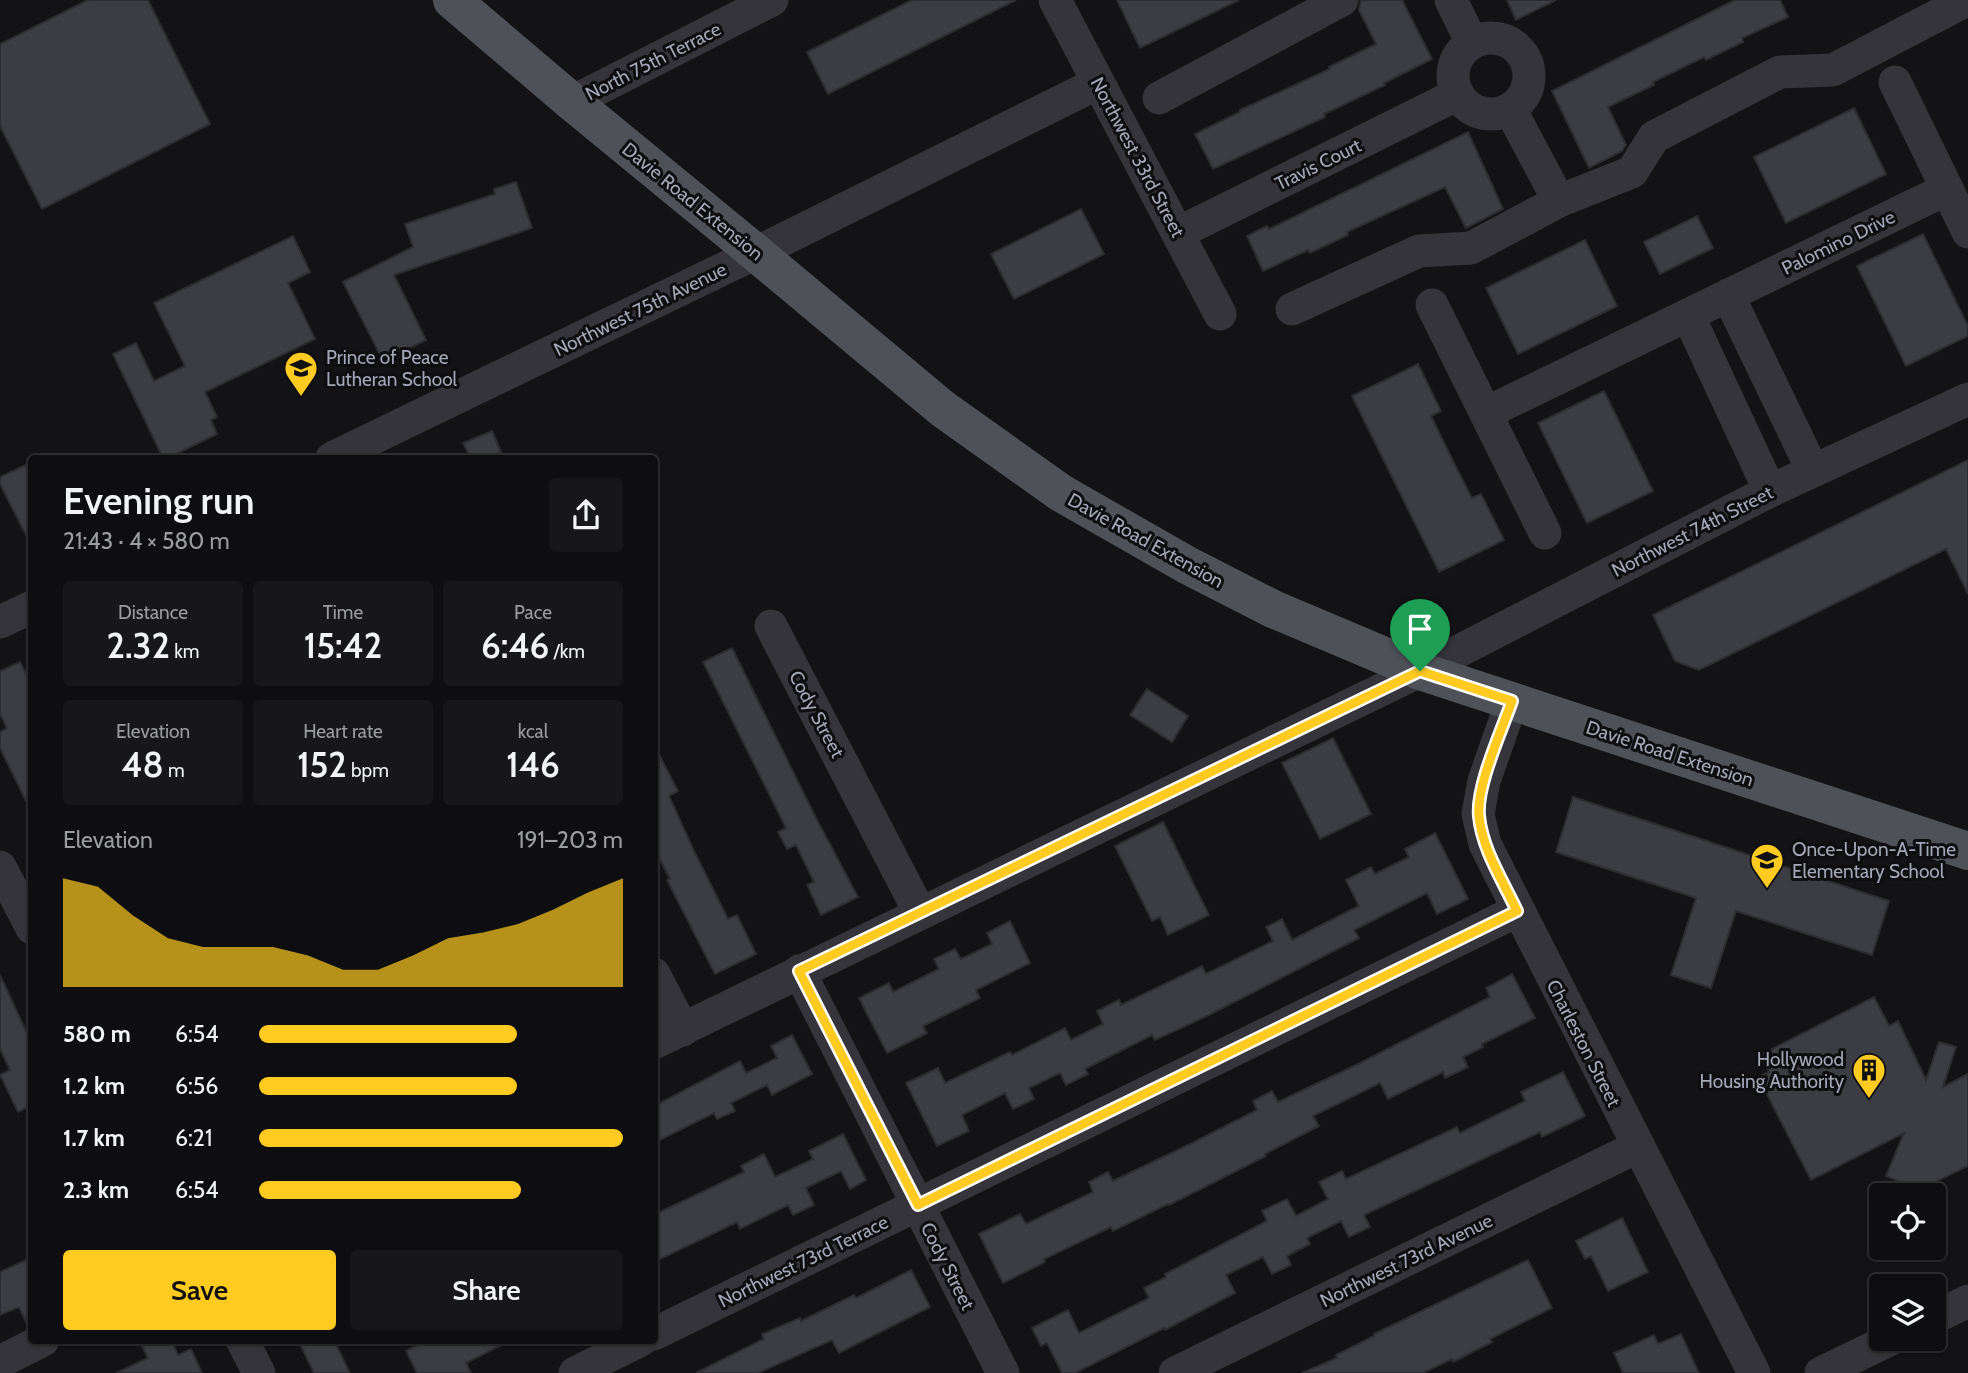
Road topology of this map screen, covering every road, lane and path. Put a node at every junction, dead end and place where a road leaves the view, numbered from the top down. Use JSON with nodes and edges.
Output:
{"nodes":[{"id":1,"x":452,"y":0,"type":"edge"},
{"id":2,"x":772,"y":0,"type":"edge"},
{"id":3,"x":1055,"y":0,"type":"edge"},
{"id":4,"x":1342,"y":0,"type":"edge"},
{"id":5,"x":1451,"y":0,"type":"edge"},
{"id":6,"x":1967,"y":0,"type":"edge"},
{"id":7,"x":1472,"y":43,"type":"junction"},
{"id":8,"x":1895,"y":82,"type":"dead end"},
{"id":9,"x":1098,"y":83,"type":"junction"},
{"id":10,"x":1458,"y":94,"type":"junction"},
{"id":11,"x":1159,"y":98,"type":"dead end"},
{"id":12,"x":572,"y":102,"type":"junction"},
{"id":13,"x":1510,"y":109,"type":"junction"},
{"id":14,"x":1947,"y":189,"type":"junction"},
{"id":15,"x":1559,"y":201,"type":"junction"},
{"id":16,"x":1968,"y":232,"type":"edge"},
{"id":17,"x":1178,"y":233,"type":"junction"},
{"id":18,"x":757,"y":253,"type":"junction"},
{"id":19,"x":1728,"y":295,"type":"junction"},
{"id":20,"x":1432,"y":305,"type":"dead end"},
{"id":21,"x":1292,"y":309,"type":"dead end"},
{"id":22,"x":1220,"y":314,"type":"dead end"},
{"id":23,"x":1688,"y":315,"type":"junction"},
{"id":24,"x":1968,"y":399,"type":"edge"},
{"id":25,"x":1486,"y":413,"type":"junction"},
{"id":26,"x":384,"y":447,"type":"edge"},
{"id":27,"x":346,"y":455,"type":"edge"},
{"id":28,"x":1813,"y":471,"type":"junction"},
{"id":29,"x":1770,"y":491,"type":"junction"},
{"id":30,"x":1545,"y":533,"type":"dead end"},
{"id":31,"x":28,"y":609,"type":"edge"},
{"id":32,"x":0,"y":622,"type":"edge"},
{"id":33,"x":771,"y":626,"type":"dead end"},
{"id":34,"x":1420,"y":671,"type":"junction"},
{"id":35,"x":1512,"y":701,"type":"junction"},
{"id":36,"x":1968,"y":851,"type":"edge"},
{"id":37,"x":0,"y":867,"type":"edge"},
{"id":38,"x":1517,"y":911,"type":"junction"},
{"id":39,"x":920,"y":913,"type":"junction"},
{"id":40,"x":28,"y":920,"type":"edge"},
{"id":41,"x":799,"y":971,"type":"junction"},
{"id":42,"x":658,"y":991,"type":"edge"},
{"id":43,"x":669,"y":1036,"type":"edge"},
{"id":44,"x":1637,"y":1147,"type":"junction"},
{"id":45,"x":918,"y":1205,"type":"junction"},
{"id":46,"x":1968,"y":1301,"type":"edge"},
{"id":47,"x":1946,"y":1312,"type":"edge"},
{"id":48,"x":658,"y":1332,"type":"edge"},
{"id":49,"x":35,"y":1344,"type":"edge"},
{"id":50,"x":244,"y":1344,"type":"edge"},
{"id":51,"x":633,"y":1344,"type":"edge"},
{"id":52,"x":1869,"y":1350,"type":"edge"},
{"id":53,"x":0,"y":1362,"type":"edge"},
{"id":54,"x":259,"y":1373,"type":"edge"},
{"id":55,"x":575,"y":1373,"type":"edge"},
{"id":56,"x":1003,"y":1373,"type":"edge"},
{"id":57,"x":1175,"y":1373,"type":"edge"},
{"id":58,"x":1754,"y":1373,"type":"edge"},
{"id":59,"x":1821,"y":1373,"type":"edge"}],
"edges":[{"from":1,"to":12,"type":"main road","name":"Davie Road Extension"},
{"from":2,"to":12,"type":"street","name":"North 75th Terrace"},
{"from":3,"to":9,"type":"street","name":"Northwest 33rd Street"},
{"from":4,"to":11,"type":"street"},
{"from":5,"to":7,"type":"street"},
{"from":6,"to":15,"type":"street"},
{"from":7,"to":10,"type":"street"},
{"from":7,"to":13,"type":"street"},
{"from":8,"to":14,"type":"street"},
{"from":9,"to":17,"type":"street","name":"Northwest 33rd Street"},
{"from":9,"to":18,"type":"street","name":"Northwest 75th Avenue"},
{"from":10,"to":13,"type":"street"},
{"from":10,"to":17,"type":"street","name":"Travis Court"},
{"from":12,"to":18,"type":"main road","name":"Davie Road Extension"},
{"from":13,"to":15,"type":"street"},
{"from":14,"to":16,"type":"street"},
{"from":14,"to":19,"type":"street","name":"Palomino Drive"},
{"from":15,"to":21,"type":"street"},
{"from":17,"to":22,"type":"street","name":"Northwest 33rd Street"},
{"from":18,"to":26,"type":"street","name":"Northwest 75th Avenue"},
{"from":18,"to":34,"type":"main road","name":"Davie Road Extension"},
{"from":19,"to":23,"type":"street","name":"Palomino Drive"},
{"from":19,"to":28,"type":"street"},
{"from":20,"to":25,"type":"street"},
{"from":23,"to":25,"type":"street","name":"Palomino Drive"},
{"from":23,"to":29,"type":"street"},
{"from":24,"to":28,"type":"street","name":"Northwest 74th Street"},
{"from":25,"to":30,"type":"street"},
{"from":26,"to":27,"type":"street","name":"Northwest 75th Avenue"},
{"from":28,"to":29,"type":"street","name":"Northwest 74th Street"},
{"from":29,"to":34,"type":"street","name":"Northwest 74th Street"},
{"from":31,"to":32,"type":"street"},
{"from":33,"to":39,"type":"street","name":"Cody Street"},
{"from":34,"to":35,"type":"main road","name":"Davie Road Extension"},
{"from":34,"to":39,"type":"street","name":"Northwest 74th Street"},
{"from":35,"to":36,"type":"main road","name":"Davie Road Extension"},
{"from":35,"to":38,"type":"street","name":"Charleston Street"},
{"from":37,"to":40,"type":"street"},
{"from":38,"to":44,"type":"street","name":"Charleston Street"},
{"from":38,"to":45,"type":"street","name":"Northwest 73rd Terrace"},
{"from":39,"to":41,"type":"street","name":"Northwest 74th Street"},
{"from":41,"to":43,"type":"street","name":"Northwest 74th Street"},
{"from":41,"to":45,"type":"street","name":"Cody Street"},
{"from":42,"to":43,"type":"street"},
{"from":44,"to":57,"type":"street","name":"Northwest 73rd Avenue"},
{"from":44,"to":58,"type":"street","name":"Charleston Street"},
{"from":45,"to":48,"type":"street","name":"Northwest 73rd Terrace"},
{"from":45,"to":56,"type":"street","name":"Cody Street"},
{"from":46,"to":47,"type":"street"},
{"from":49,"to":53,"type":"street"},
{"from":50,"to":54,"type":"street"},
{"from":51,"to":55,"type":"street"},
{"from":52,"to":59,"type":"street"}]}
